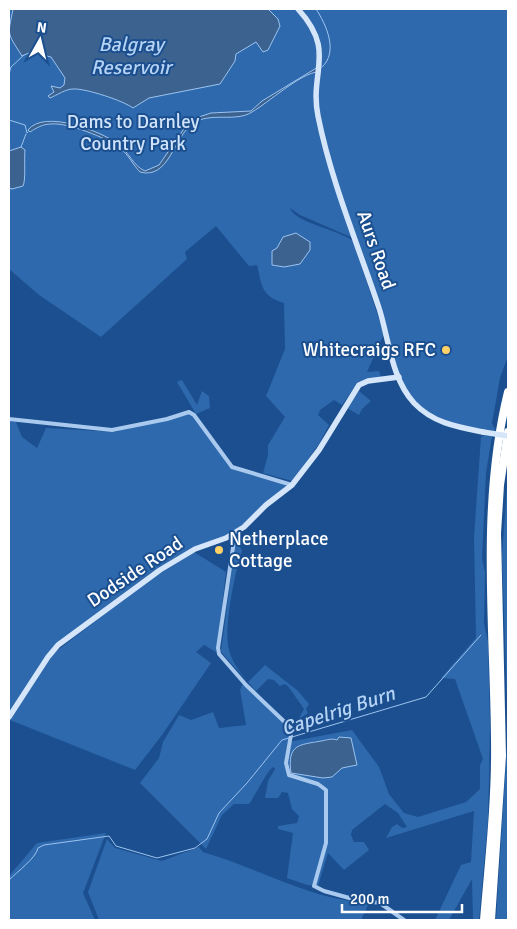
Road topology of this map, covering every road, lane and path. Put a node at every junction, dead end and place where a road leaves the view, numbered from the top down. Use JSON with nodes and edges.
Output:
{"nodes":[{"id":1,"x":298,"y":9,"type":"edge"},
{"id":2,"x":399,"y":377,"type":"junction"},
{"id":3,"x":508,"y":392,"type":"edge"},
{"id":4,"x":9,"y":419,"type":"edge"},
{"id":5,"x":508,"y":432,"type":"edge"},
{"id":6,"x":508,"y":436,"type":"edge"},
{"id":7,"x":292,"y":484,"type":"junction"},
{"id":8,"x":235,"y":534,"type":"junction"},
{"id":9,"x":9,"y":717,"type":"edge"},
{"id":10,"x":404,"y":920,"type":"edge"},
{"id":11,"x":484,"y":920,"type":"edge"},
{"id":12,"x":491,"y":920,"type":"edge"}],
"edges":[{"from":1,"to":2,"type":"main road","name":"Aurs Road"},
{"from":2,"to":6,"type":"main road","name":"Aurs Road","bridge":true},
{"from":2,"to":7,"type":"main road","name":"Dodside Road"},
{"from":3,"to":11,"type":"highway"},
{"from":4,"to":7,"type":"street"},
{"from":5,"to":12,"type":"highway"},
{"from":7,"to":8,"type":"main road","name":"Dodside Road"},
{"from":8,"to":9,"type":"main road","name":"Dodside Road"},
{"from":8,"to":10,"type":"street"}]}
